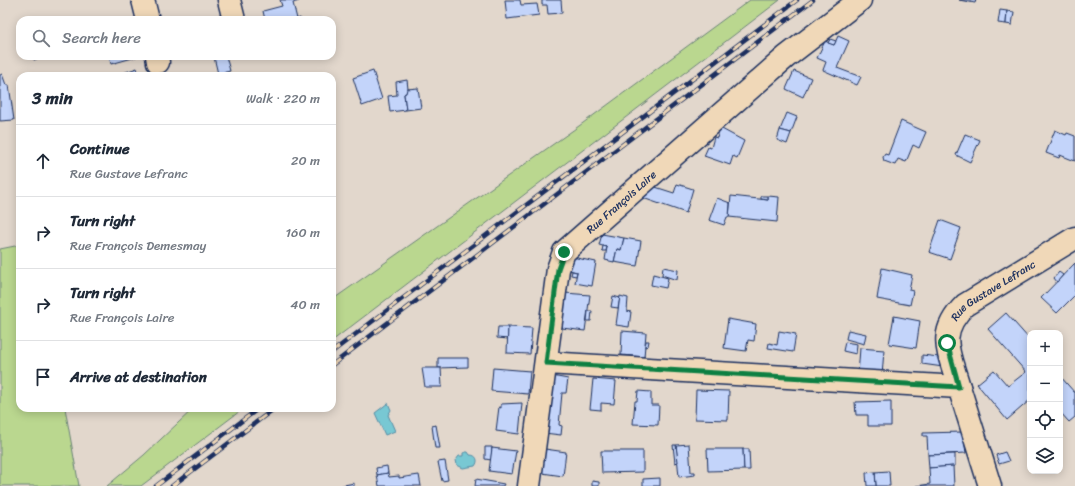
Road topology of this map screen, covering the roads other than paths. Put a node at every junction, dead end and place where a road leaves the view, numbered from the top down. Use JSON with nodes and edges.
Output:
{"nodes":[{"id":1,"x":143,"y":0,"type":"edge"},
{"id":2,"x":229,"y":0,"type":"edge"},
{"id":3,"x":860,"y":0,"type":"edge"},
{"id":4,"x":147,"y":16,"type":"edge"},
{"id":5,"x":233,"y":16,"type":"edge"},
{"id":6,"x":1075,"y":238,"type":"edge"},
{"id":7,"x":546,"y":363,"type":"junction"},
{"id":8,"x":959,"y":387,"type":"junction"},
{"id":9,"x":529,"y":486,"type":"edge"},
{"id":10,"x":990,"y":486,"type":"edge"}],
"edges":[{"from":1,"to":4,"type":"street"},
{"from":2,"to":5,"type":"street"},
{"from":3,"to":7,"type":"street","name":"Rue François Laire"},
{"from":6,"to":8,"type":"street","name":"Rue Gustave Lefranc"},
{"from":7,"to":8,"type":"street"},
{"from":7,"to":9,"type":"street","name":"Rue François Laire"},
{"from":8,"to":10,"type":"street","name":"Rue Gustave Lefranc"}]}
